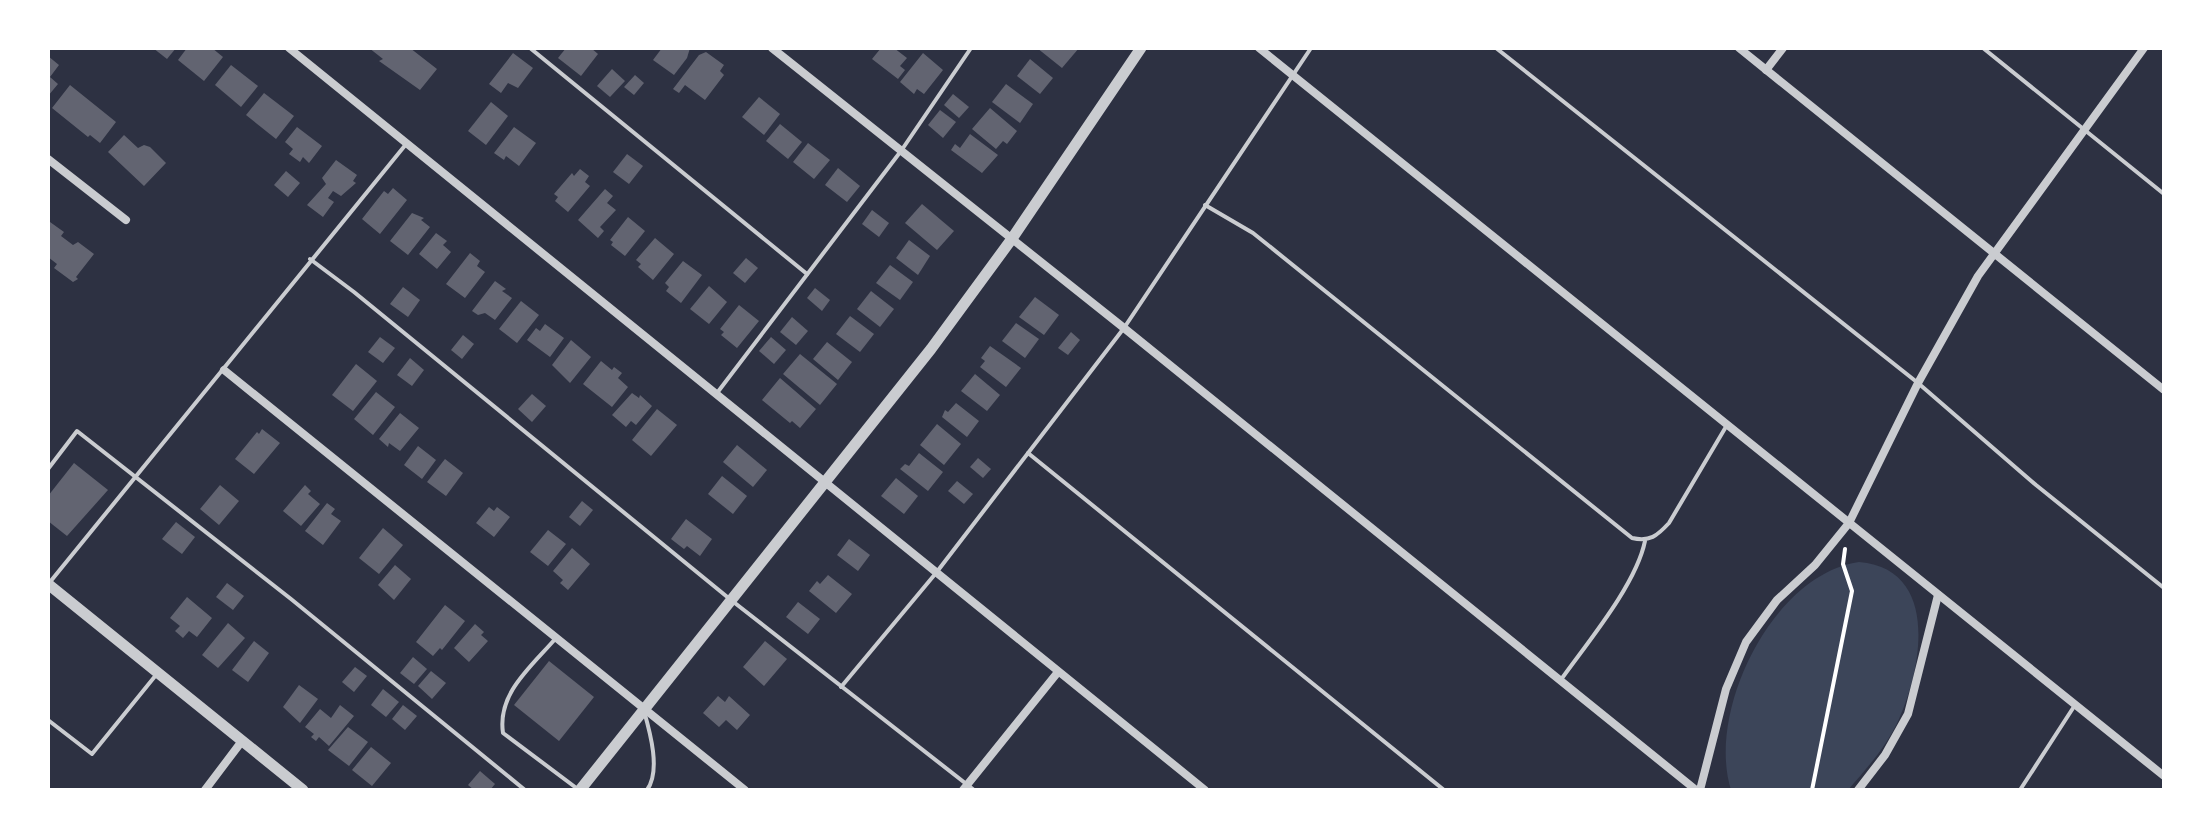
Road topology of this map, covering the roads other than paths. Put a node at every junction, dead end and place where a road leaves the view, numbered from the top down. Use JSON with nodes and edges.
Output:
{"nodes":[{"id":1,"x":289,"y":48,"type":"edge"},
{"id":2,"x":530,"y":48,"type":"edge"},
{"id":3,"x":772,"y":48,"type":"edge"},
{"id":4,"x":971,"y":48,"type":"edge"},
{"id":5,"x":1141,"y":48,"type":"edge"},
{"id":6,"x":1259,"y":48,"type":"edge"},
{"id":7,"x":1311,"y":48,"type":"edge"},
{"id":8,"x":1496,"y":48,"type":"edge"},
{"id":9,"x":1739,"y":48,"type":"edge"},
{"id":10,"x":1783,"y":48,"type":"edge"},
{"id":11,"x":1983,"y":48,"type":"edge"},
{"id":12,"x":2144,"y":48,"type":"edge"},
{"id":13,"x":1766,"y":70,"type":"junction"},
{"id":14,"x":1292,"y":75,"type":"junction"},
{"id":15,"x":2084,"y":129,"type":"junction"},
{"id":16,"x":407,"y":143,"type":"junction"},
{"id":17,"x":901,"y":151,"type":"junction"},
{"id":18,"x":48,"y":159,"type":"edge"},
{"id":19,"x":2164,"y":194,"type":"edge"},
{"id":20,"x":1205,"y":205,"type":"junction"},
{"id":21,"x":126,"y":220,"type":"dead end"},
{"id":22,"x":1011,"y":240,"type":"junction"},
{"id":23,"x":1994,"y":253,"type":"junction"},
{"id":24,"x":310,"y":259,"type":"junction"},
{"id":25,"x":807,"y":274,"type":"junction"},
{"id":26,"x":1124,"y":328,"type":"junction"},
{"id":27,"x":224,"y":370,"type":"junction"},
{"id":28,"x":1918,"y":383,"type":"junction"},
{"id":29,"x":2164,"y":390,"type":"edge"},
{"id":30,"x":716,"y":395,"type":"junction"},
{"id":31,"x":1727,"y":425,"type":"junction"},
{"id":32,"x":1028,"y":453,"type":"junction"},
{"id":33,"x":48,"y":469,"type":"edge"},
{"id":34,"x":136,"y":475,"type":"junction"},
{"id":35,"x":826,"y":484,"type":"junction"},
{"id":36,"x":1849,"y":523,"type":"junction"},
{"id":37,"x":1645,"y":541,"type":"junction"},
{"id":38,"x":936,"y":573,"type":"junction"},
{"id":39,"x":48,"y":584,"type":"edge"},
{"id":40,"x":2164,"y":588,"type":"edge"},
{"id":41,"x":1938,"y":595,"type":"junction"},
{"id":42,"x":731,"y":600,"type":"junction"},
{"id":43,"x":556,"y":638,"type":"junction"},
{"id":44,"x":1058,"y":672,"type":"junction"},
{"id":45,"x":157,"y":673,"type":"junction"},
{"id":46,"x":1560,"y":681,"type":"junction"},
{"id":47,"x":841,"y":687,"type":"junction"},
{"id":48,"x":2075,"y":705,"type":"junction"},
{"id":49,"x":644,"y":709,"type":"junction"},
{"id":50,"x":48,"y":720,"type":"edge"},
{"id":51,"x":242,"y":741,"type":"junction"},
{"id":52,"x":2164,"y":776,"type":"edge"},
{"id":53,"x":968,"y":788,"type":"edge"},
{"id":54,"x":205,"y":790,"type":"edge"},
{"id":55,"x":303,"y":790,"type":"edge"},
{"id":56,"x":525,"y":790,"type":"edge"},
{"id":57,"x":579,"y":790,"type":"edge"},
{"id":58,"x":647,"y":790,"type":"edge"},
{"id":59,"x":745,"y":790,"type":"edge"},
{"id":60,"x":1205,"y":790,"type":"edge"},
{"id":61,"x":1444,"y":790,"type":"edge"},
{"id":62,"x":1698,"y":790,"type":"edge"},
{"id":63,"x":1858,"y":790,"type":"edge"},
{"id":64,"x":2020,"y":790,"type":"edge"}],
"edges":[{"from":1,"to":16,"type":"street"},
{"from":2,"to":25,"type":"lane"},
{"from":3,"to":17,"type":"street"},
{"from":4,"to":17,"type":"lane"},
{"from":5,"to":22,"type":"street"},
{"from":6,"to":14,"type":"street"},
{"from":7,"to":14,"type":"lane"},
{"from":8,"to":28,"type":"lane"},
{"from":9,"to":13,"type":"street"},
{"from":10,"to":13,"type":"street"},
{"from":11,"to":15,"type":"lane"},
{"from":12,"to":15,"type":"street"},
{"from":13,"to":23,"type":"street"},
{"from":14,"to":20,"type":"lane"},
{"from":14,"to":31,"type":"street"},
{"from":15,"to":19,"type":"lane"},
{"from":15,"to":23,"type":"street"},
{"from":16,"to":24,"type":"lane"},
{"from":16,"to":30,"type":"street"},
{"from":17,"to":22,"type":"street"},
{"from":17,"to":25,"type":"lane"},
{"from":18,"to":21,"type":"street"},
{"from":20,"to":26,"type":"lane"},
{"from":20,"to":37,"type":"lane"},
{"from":22,"to":26,"type":"street"},
{"from":22,"to":35,"type":"street"},
{"from":23,"to":28,"type":"street"},
{"from":23,"to":29,"type":"street"},
{"from":24,"to":27,"type":"lane"},
{"from":24,"to":42,"type":"lane"},
{"from":25,"to":30,"type":"lane"},
{"from":26,"to":32,"type":"lane"},
{"from":26,"to":46,"type":"street"},
{"from":27,"to":34,"type":"lane"},
{"from":27,"to":43,"type":"street"},
{"from":28,"to":36,"type":"street"},
{"from":28,"to":40,"type":"lane"},
{"from":30,"to":35,"type":"street"},
{"from":31,"to":36,"type":"street"},
{"from":31,"to":37,"type":"lane"},
{"from":32,"to":38,"type":"lane"},
{"from":32,"to":61,"type":"lane"},
{"from":33,"to":34,"type":"lane"},
{"from":34,"to":39,"type":"lane"},
{"from":34,"to":56,"type":"lane"},
{"from":35,"to":38,"type":"street"},
{"from":35,"to":42,"type":"street"},
{"from":36,"to":41,"type":"street"},
{"from":36,"to":62,"type":"street"},
{"from":37,"to":46,"type":"lane"},
{"from":38,"to":44,"type":"street"},
{"from":38,"to":47,"type":"lane"},
{"from":39,"to":45,"type":"street"},
{"from":41,"to":48,"type":"street"},
{"from":41,"to":63,"type":"street"},
{"from":42,"to":47,"type":"lane"},
{"from":42,"to":49,"type":"street"},
{"from":43,"to":49,"type":"street"},
{"from":43,"to":57,"type":"lane"},
{"from":44,"to":53,"type":"street"},
{"from":44,"to":60,"type":"street"},
{"from":45,"to":50,"type":"lane"},
{"from":45,"to":51,"type":"street"},
{"from":46,"to":62,"type":"street"},
{"from":47,"to":53,"type":"lane"},
{"from":48,"to":52,"type":"street"},
{"from":48,"to":64,"type":"lane"},
{"from":49,"to":57,"type":"street"},
{"from":49,"to":58,"type":"lane"},
{"from":49,"to":59,"type":"street"},
{"from":51,"to":54,"type":"street"},
{"from":51,"to":55,"type":"street"}]}
